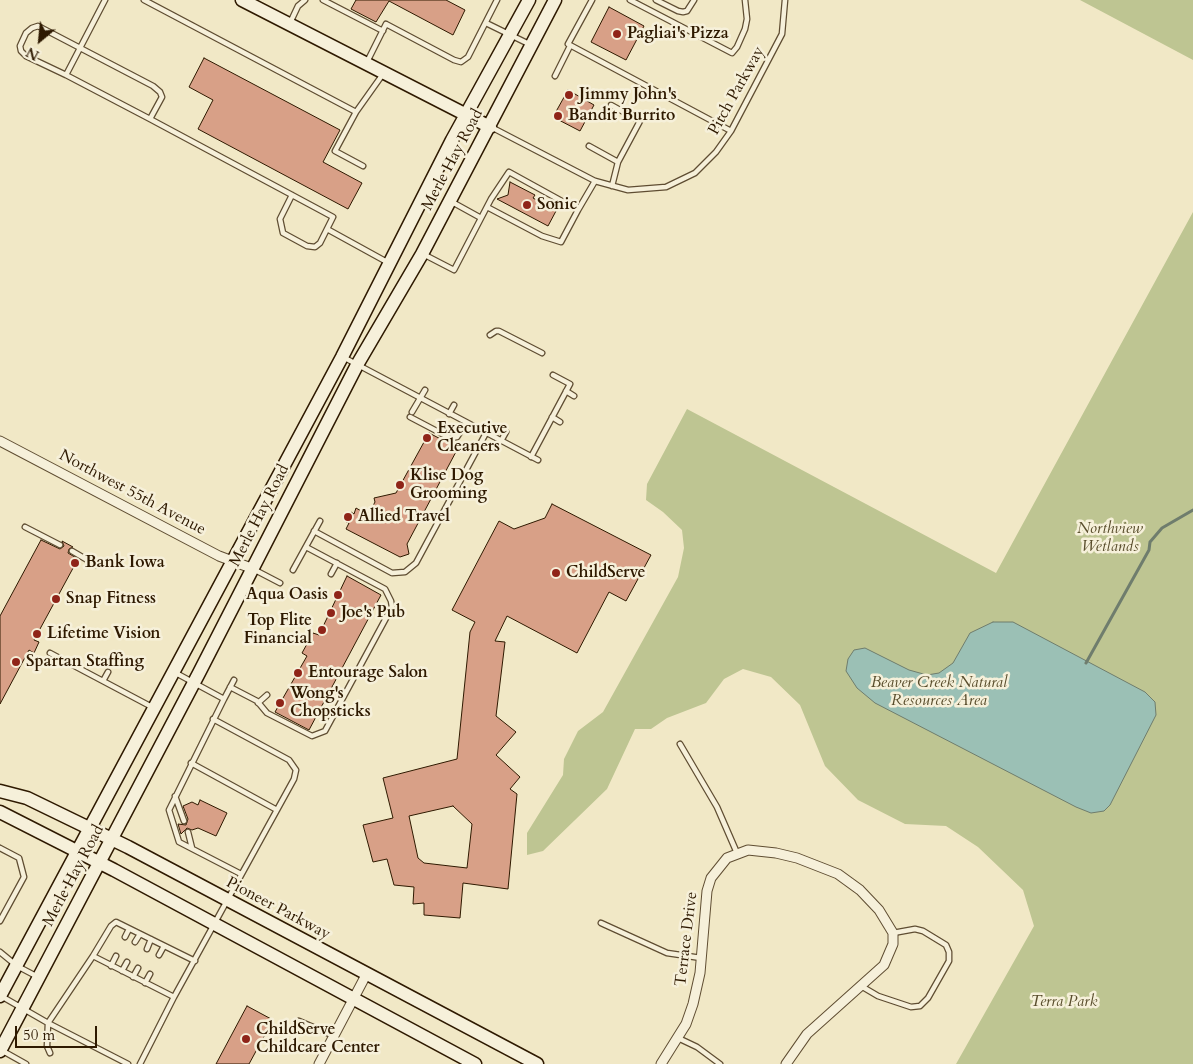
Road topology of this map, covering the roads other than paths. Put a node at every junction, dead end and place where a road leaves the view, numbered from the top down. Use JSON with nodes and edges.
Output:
{"nodes":[{"id":1,"x":104,"y":0,"type":"edge"},
{"id":2,"x":144,"y":0,"type":"edge"},
{"id":3,"x":242,"y":0,"type":"edge"},
{"id":4,"x":305,"y":0,"type":"edge"},
{"id":5,"x":323,"y":0,"type":"edge"},
{"id":6,"x":497,"y":0,"type":"edge"},
{"id":7,"x":529,"y":0,"type":"edge"},
{"id":8,"x":555,"y":0,"type":"edge"},
{"id":9,"x":592,"y":0,"type":"edge"},
{"id":10,"x":630,"y":0,"type":"edge"},
{"id":11,"x":656,"y":0,"type":"edge"},
{"id":12,"x":694,"y":0,"type":"edge"},
{"id":13,"x":746,"y":0,"type":"edge"},
{"id":14,"x":785,"y":0,"type":"edge"},
{"id":15,"x":641,"y":2,"type":"edge"},
{"id":16,"x":486,"y":23,"type":"junction"},
{"id":17,"x":289,"y":24,"type":"junction"},
{"id":18,"x":382,"y":31,"type":"junction"},
{"id":19,"x":510,"y":34,"type":"junction"},
{"id":20,"x":532,"y":46,"type":"junction"},
{"id":21,"x":570,"y":46,"type":"junction"},
{"id":22,"x":79,"y":48,"type":"junction"},
{"id":23,"x":366,"y":64,"type":"junction"},
{"id":24,"x":384,"y":72,"type":"junction"},
{"id":25,"x":66,"y":75,"type":"junction"},
{"id":26,"x":555,"y":76,"type":"dead end"},
{"id":27,"x":611,"y":105,"type":"dead end"},
{"id":28,"x":356,"y":112,"type":"junction"},
{"id":29,"x":466,"y":115,"type":"junction"},
{"id":30,"x":150,"y":119,"type":"junction"},
{"id":31,"x":490,"y":127,"type":"junction"},
{"id":32,"x":731,"y":131,"type":"junction"},
{"id":33,"x":589,"y":146,"type":"dead end"},
{"id":34,"x":618,"y":162,"type":"junction"},
{"id":35,"x":363,"y":166,"type":"dead end"},
{"id":36,"x":595,"y":181,"type":"junction"},
{"id":37,"x":612,"y":186,"type":"junction"},
{"id":38,"x":292,"y":195,"type":"junction"},
{"id":39,"x":450,"y":201,"type":"junction"},
{"id":40,"x":487,"y":207,"type":"junction"},
{"id":41,"x":578,"y":210,"type":"junction"},
{"id":42,"x":481,"y":218,"type":"junction"},
{"id":43,"x":327,"y":230,"type":"junction"},
{"id":44,"x":422,"y":254,"type":"junction"},
{"id":45,"x":389,"y":262,"type":"junction"},
{"id":46,"x":490,"y":335,"type":"dead end"},
{"id":47,"x":542,"y":353,"type":"dead end"},
{"id":48,"x":342,"y":356,"type":"junction"},
{"id":49,"x":358,"y":365,"type":"junction"},
{"id":50,"x":553,"y":375,"type":"dead end"},
{"id":51,"x":425,"y":390,"type":"dead end"},
{"id":52,"x":566,"y":392,"type":"junction"},
{"id":53,"x":574,"y":396,"type":"dead end"},
{"id":54,"x":420,"y":398,"type":"junction"},
{"id":55,"x":454,"y":405,"type":"dead end"},
{"id":56,"x":449,"y":414,"type":"junction"},
{"id":57,"x":552,"y":417,"type":"junction"},
{"id":58,"x":560,"y":422,"type":"dead end"},
{"id":59,"x":466,"y":423,"type":"junction"},
{"id":60,"x":506,"y":432,"type":"dead end"},
{"id":61,"x":486,"y":433,"type":"junction"},
{"id":62,"x":0,"y":441,"type":"edge"},
{"id":63,"x":501,"y":441,"type":"junction"},
{"id":64,"x":531,"y":457,"type":"junction"},
{"id":65,"x":538,"y":460,"type":"dead end"},
{"id":66,"x":320,"y":521,"type":"dead end"},
{"id":67,"x":25,"y":527,"type":"dead end"},
{"id":68,"x":314,"y":531,"type":"junction"},
{"id":69,"x":60,"y":545,"type":"dead end"},
{"id":70,"x":306,"y":547,"type":"junction"},
{"id":71,"x":72,"y":551,"type":"dead end"},
{"id":72,"x":233,"y":562,"type":"junction"},
{"id":73,"x":337,"y":563,"type":"junction"},
{"id":74,"x":96,"y":564,"type":"dead end"},
{"id":75,"x":251,"y":568,"type":"junction"},
{"id":76,"x":293,"y":570,"type":"dead end"},
{"id":77,"x":331,"y":574,"type":"dead end"},
{"id":78,"x":280,"y":583,"type":"dead end"},
{"id":79,"x":50,"y":653,"type":"dead end"},
{"id":80,"x":108,"y":672,"type":"dead end"},
{"id":81,"x":173,"y":672,"type":"junction"},
{"id":82,"x":234,"y":680,"type":"dead end"},
{"id":83,"x":103,"y":681,"type":"junction"},
{"id":84,"x":194,"y":683,"type":"junction"},
{"id":85,"x":230,"y":688,"type":"junction"},
{"id":86,"x":267,"y":695,"type":"dead end"},
{"id":87,"x":224,"y":699,"type":"junction"},
{"id":88,"x":258,"y":703,"type":"junction"},
{"id":89,"x":153,"y":708,"type":"junction"},
{"id":90,"x":213,"y":719,"type":"junction"},
{"id":91,"x":680,"y":744,"type":"dead end"},
{"id":92,"x":191,"y":763,"type":"junction"},
{"id":93,"x":0,"y":791,"type":"edge"},
{"id":94,"x":175,"y":796,"type":"junction"},
{"id":95,"x":277,"y":810,"type":"junction"},
{"id":96,"x":0,"y":812,"type":"edge"},
{"id":97,"x":184,"y":821,"type":"dead end"},
{"id":98,"x":91,"y":828,"type":"junction"},
{"id":99,"x":188,"y":832,"type":"dead end"},
{"id":100,"x":112,"y":839,"type":"junction"},
{"id":101,"x":0,"y":848,"type":"edge"},
{"id":102,"x":192,"y":848,"type":"junction"},
{"id":103,"x":78,"y":851,"type":"junction"},
{"id":104,"x":737,"y":853,"type":"junction"},
{"id":105,"x":100,"y":862,"type":"junction"},
{"id":106,"x":241,"y":874,"type":"junction"},
{"id":107,"x":228,"y":900,"type":"junction"},
{"id":108,"x":0,"y":920,"type":"edge"},
{"id":109,"x":601,"y":923,"type":"dead end"},
{"id":110,"x":215,"y":924,"type":"junction"},
{"id":111,"x":129,"y":929,"type":"junction"},
{"id":112,"x":894,"y":933,"type":"junction"},
{"id":113,"x":140,"y":934,"type":"junction"},
{"id":114,"x":125,"y":937,"type":"dead end"},
{"id":115,"x":151,"y":939,"type":"junction"},
{"id":116,"x":136,"y":942,"type":"dead end"},
{"id":117,"x":164,"y":946,"type":"junction"},
{"id":118,"x":147,"y":949,"type":"dead end"},
{"id":119,"x":0,"y":952,"type":"edge"},
{"id":120,"x":159,"y":955,"type":"dead end"},
{"id":121,"x":93,"y":956,"type":"junction"},
{"id":122,"x":116,"y":956,"type":"dead end"},
{"id":123,"x":701,"y":958,"type":"junction"},
{"id":124,"x":195,"y":961,"type":"junction"},
{"id":125,"x":127,"y":962,"type":"dead end"},
{"id":126,"x":16,"y":966,"type":"junction"},
{"id":127,"x":111,"y":966,"type":"junction"},
{"id":128,"x":138,"y":968,"type":"dead end"},
{"id":129,"x":122,"y":972,"type":"junction"},
{"id":130,"x":150,"y":974,"type":"dead end"},
{"id":131,"x":366,"y":975,"type":"junction"},
{"id":132,"x":39,"y":977,"type":"junction"},
{"id":133,"x":133,"y":977,"type":"junction"},
{"id":134,"x":145,"y":983,"type":"junction"},
{"id":135,"x":861,"y":986,"type":"junction"},
{"id":136,"x":0,"y":996,"type":"edge"},
{"id":137,"x":174,"y":997,"type":"junction"},
{"id":138,"x":354,"y":998,"type":"junction"},
{"id":139,"x":23,"y":1008,"type":"junction"},
{"id":140,"x":299,"y":1021,"type":"dead end"},
{"id":141,"x":48,"y":1023,"type":"junction"},
{"id":142,"x":334,"y":1036,"type":"junction"},
{"id":143,"x":678,"y":1038,"type":"junction"},
{"id":144,"x":0,"y":1050,"type":"edge"},
{"id":145,"x":50,"y":1053,"type":"dead end"},
{"id":146,"x":26,"y":1064,"type":"edge"},
{"id":147,"x":128,"y":1064,"type":"edge"},
{"id":148,"x":140,"y":1064,"type":"edge"},
{"id":149,"x":319,"y":1064,"type":"edge"},
{"id":150,"x":475,"y":1064,"type":"edge"},
{"id":151,"x":537,"y":1064,"type":"edge"},
{"id":152,"x":661,"y":1064,"type":"edge"},
{"id":153,"x":720,"y":1064,"type":"edge"},
{"id":154,"x":786,"y":1064,"type":"edge"}],
"edges":[{"from":1,"to":22,"type":"lane"},
{"from":2,"to":28,"type":"lane"},
{"from":3,"to":17,"type":"main road"},
{"from":4,"to":17,"type":"lane"},
{"from":5,"to":18,"type":"lane"},
{"from":6,"to":16,"type":"lane"},
{"from":7,"to":19,"type":"main road","name":"Merle Hay Road"},
{"from":8,"to":20,"type":"main road","name":"Merle Hay Road"},
{"from":9,"to":21,"type":"lane"},
{"from":10,"to":15,"type":"lane"},
{"from":11,"to":12,"type":"lane"},
{"from":13,"to":15,"type":"lane"},
{"from":14,"to":32,"type":"lane","name":"Pitch Parkway"},
{"from":16,"to":18,"type":"lane"},
{"from":16,"to":19,"type":"lane"},
{"from":17,"to":23,"type":"main road"},
{"from":18,"to":23,"type":"lane"},
{"from":19,"to":20,"type":"lane"},
{"from":19,"to":29,"type":"main road","name":"Merle Hay Road"},
{"from":20,"to":31,"type":"main road","name":"Merle Hay Road"},
{"from":21,"to":26,"type":"lane"},
{"from":21,"to":32,"type":"lane"},
{"from":22,"to":25,"type":"lane"},
{"from":22,"to":25,"type":"lane"},
{"from":22,"to":30,"type":"lane"},
{"from":23,"to":24,"type":"main road"},
{"from":24,"to":28,"type":"lane"},
{"from":24,"to":29,"type":"main road"},
{"from":25,"to":30,"type":"lane"},
{"from":27,"to":34,"type":"lane"},
{"from":28,"to":35,"type":"lane"},
{"from":29,"to":31,"type":"main road"},
{"from":29,"to":45,"type":"main road","name":"Merle Hay Road"},
{"from":30,"to":38,"type":"lane"},
{"from":31,"to":36,"type":"lane","name":"Pitch Parkway"},
{"from":31,"to":39,"type":"main road","name":"Merle Hay Road"},
{"from":32,"to":37,"type":"lane","name":"Pitch Parkway"},
{"from":33,"to":34,"type":"lane"},
{"from":34,"to":37,"type":"lane"},
{"from":36,"to":37,"type":"lane","name":"Pitch Parkway"},
{"from":36,"to":41,"type":"lane"},
{"from":38,"to":43,"type":"lane"},
{"from":38,"to":43,"type":"lane"},
{"from":39,"to":42,"type":"lane"},
{"from":39,"to":44,"type":"main road","name":"Merle Hay Road"},
{"from":40,"to":41,"type":"lane"},
{"from":40,"to":41,"type":"lane"},
{"from":40,"to":42,"type":"lane"},
{"from":42,"to":44,"type":"lane"},
{"from":43,"to":45,"type":"lane"},
{"from":44,"to":49,"type":"main road","name":"Merle Hay Road"},
{"from":45,"to":48,"type":"main road","name":"Merle Hay Road"},
{"from":46,"to":47,"type":"lane"},
{"from":48,"to":49,"type":"lane"},
{"from":48,"to":72,"type":"main road","name":"Merle Hay Road"},
{"from":49,"to":54,"type":"lane"},
{"from":49,"to":75,"type":"main road","name":"Merle Hay Road"},
{"from":50,"to":52,"type":"lane"},
{"from":51,"to":54,"type":"lane"},
{"from":52,"to":53,"type":"lane"},
{"from":52,"to":57,"type":"lane"},
{"from":54,"to":56,"type":"lane"},
{"from":54,"to":59,"type":"lane"},
{"from":55,"to":56,"type":"lane"},
{"from":56,"to":59,"type":"lane"},
{"from":57,"to":58,"type":"lane"},
{"from":57,"to":64,"type":"lane"},
{"from":59,"to":61,"type":"lane"},
{"from":60,"to":63,"type":"lane"},
{"from":61,"to":63,"type":"lane"},
{"from":61,"to":68,"type":"lane"},
{"from":62,"to":72,"type":"street","name":"Northwest 55th Avenue"},
{"from":63,"to":64,"type":"lane"},
{"from":64,"to":65,"type":"lane"},
{"from":66,"to":68,"type":"lane"},
{"from":67,"to":69,"type":"lane"},
{"from":68,"to":70,"type":"lane"},
{"from":70,"to":73,"type":"lane"},
{"from":70,"to":76,"type":"lane"},
{"from":71,"to":74,"type":"lane"},
{"from":72,"to":75,"type":"street","name":"Northwest 55th Avenue"},
{"from":72,"to":81,"type":"main road","name":"Merle Hay Road"},
{"from":73,"to":77,"type":"lane"},
{"from":73,"to":88,"type":"lane"},
{"from":75,"to":78,"type":"lane"},
{"from":75,"to":84,"type":"main road","name":"Merle Hay Road"},
{"from":79,"to":83,"type":"lane"},
{"from":80,"to":83,"type":"lane"},
{"from":81,"to":84,"type":"lane"},
{"from":81,"to":89,"type":"main road","name":"Merle Hay Road"},
{"from":82,"to":85,"type":"lane"},
{"from":83,"to":89,"type":"lane"},
{"from":84,"to":87,"type":"lane"},
{"from":84,"to":100,"type":"main road","name":"Merle Hay Road"},
{"from":85,"to":87,"type":"lane"},
{"from":85,"to":88,"type":"lane"},
{"from":86,"to":88,"type":"lane"},
{"from":87,"to":90,"type":"lane"},
{"from":89,"to":98,"type":"main road","name":"Merle Hay Road"},
{"from":90,"to":92,"type":"lane"},
{"from":90,"to":95,"type":"lane"},
{"from":91,"to":104,"type":"lane"},
{"from":92,"to":94,"type":"lane"},
{"from":92,"to":95,"type":"lane"},
{"from":93,"to":98,"type":"main road","name":"Pioneer Parkway"},
{"from":94,"to":97,"type":"lane"},
{"from":94,"to":102,"type":"lane"},
{"from":95,"to":106,"type":"lane"},
{"from":96,"to":103,"type":"main road"},
{"from":98,"to":100,"type":"main road","name":"Pioneer Parkway"},
{"from":98,"to":103,"type":"main road","name":"Merle Hay Road"},
{"from":99,"to":102,"type":"lane"},
{"from":100,"to":105,"type":"main road","name":"Merle Hay Road"},
{"from":100,"to":107,"type":"main road","name":"Pioneer Parkway"},
{"from":101,"to":108,"type":"lane"},
{"from":102,"to":106,"type":"lane"},
{"from":103,"to":105,"type":"main road"},
{"from":103,"to":126,"type":"main road","name":"Merle Hay Road"},
{"from":104,"to":112,"type":"street"},
{"from":104,"to":123,"type":"street","name":"Terrace Drive"},
{"from":105,"to":110,"type":"main road"},
{"from":105,"to":132,"type":"main road","name":"Merle Hay Road"},
{"from":106,"to":107,"type":"lane"},
{"from":107,"to":110,"type":"lane"},
{"from":107,"to":131,"type":"main road","name":"Pioneer Parkway"},
{"from":109,"to":123,"type":"lane"},
{"from":110,"to":124,"type":"lane"},
{"from":110,"to":138,"type":"main road"},
{"from":111,"to":113,"type":"lane"},
{"from":111,"to":114,"type":"lane"},
{"from":111,"to":121,"type":"lane"},
{"from":112,"to":135,"type":"street"},
{"from":112,"to":135,"type":"lane"},
{"from":113,"to":115,"type":"lane"},
{"from":113,"to":116,"type":"lane"},
{"from":115,"to":117,"type":"lane"},
{"from":115,"to":118,"type":"lane"},
{"from":117,"to":120,"type":"lane"},
{"from":117,"to":124,"type":"lane"},
{"from":119,"to":126,"type":"lane"},
{"from":121,"to":127,"type":"lane"},
{"from":121,"to":141,"type":"lane"},
{"from":122,"to":127,"type":"lane"},
{"from":123,"to":143,"type":"street","name":"Terrace Drive"},
{"from":124,"to":137,"type":"lane"},
{"from":125,"to":129,"type":"lane"},
{"from":126,"to":132,"type":"lane"},
{"from":126,"to":136,"type":"main road","name":"Merle Hay Road"},
{"from":127,"to":129,"type":"lane"},
{"from":128,"to":133,"type":"lane"},
{"from":129,"to":133,"type":"lane"},
{"from":130,"to":134,"type":"lane"},
{"from":131,"to":138,"type":"street"},
{"from":131,"to":151,"type":"main road","name":"Pioneer Parkway"},
{"from":132,"to":139,"type":"main road","name":"Merle Hay Road"},
{"from":133,"to":134,"type":"lane"},
{"from":134,"to":137,"type":"lane"},
{"from":135,"to":154,"type":"street"},
{"from":136,"to":139,"type":"lane"},
{"from":137,"to":148,"type":"lane"},
{"from":138,"to":142,"type":"street"},
{"from":138,"to":150,"type":"main road"},
{"from":139,"to":141,"type":"lane"},
{"from":139,"to":144,"type":"main road","name":"Merle Hay Road"},
{"from":140,"to":142,"type":"lane"},
{"from":141,"to":145,"type":"lane"},
{"from":141,"to":147,"type":"lane"},
{"from":142,"to":149,"type":"street"},
{"from":143,"to":152,"type":"street","name":"Terrace Drive"},
{"from":143,"to":153,"type":"lane"},
{"from":144,"to":146,"type":"lane"}]}
